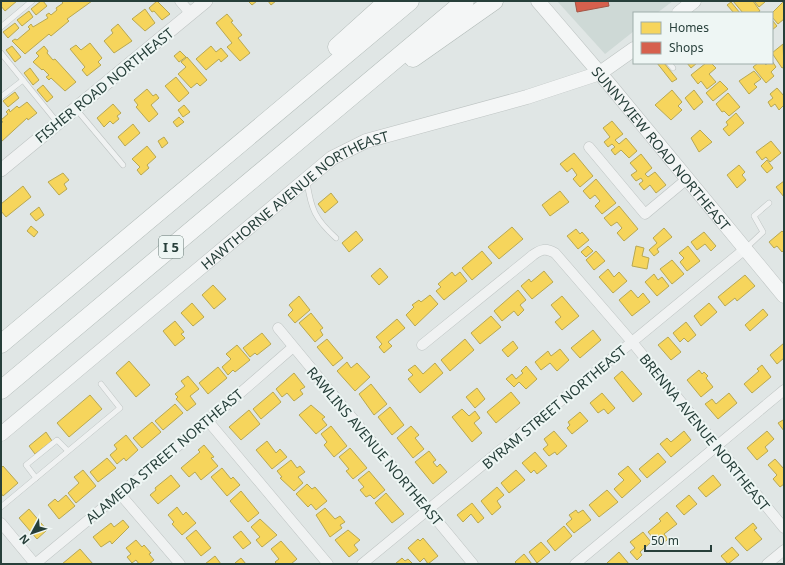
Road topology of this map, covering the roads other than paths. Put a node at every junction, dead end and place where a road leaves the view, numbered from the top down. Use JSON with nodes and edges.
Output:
{"nodes":[{"id":1,"x":32,"y":1,"type":"edge"},
{"id":2,"x":180,"y":1,"type":"edge"},
{"id":3,"x":206,"y":1,"type":"edge"},
{"id":4,"x":388,"y":1,"type":"edge"},
{"id":5,"x":410,"y":1,"type":"edge"},
{"id":6,"x":465,"y":1,"type":"edge"},
{"id":7,"x":538,"y":1,"type":"edge"},
{"id":8,"x":694,"y":1,"type":"edge"},
{"id":9,"x":492,"y":2,"type":"edge"},
{"id":10,"x":680,"y":12,"type":"edge"},
{"id":11,"x":191,"y":14,"type":"junction"},
{"id":12,"x":1,"y":27,"type":"edge"},
{"id":13,"x":633,"y":50,"type":"edge"},
{"id":14,"x":1,"y":53,"type":"edge"},
{"id":15,"x":670,"y":64,"type":"edge"},
{"id":16,"x":673,"y":68,"type":"dead end"},
{"id":17,"x":600,"y":73,"type":"junction"},
{"id":18,"x":23,"y":80,"type":"junction"},
{"id":19,"x":1,"y":97,"type":"edge"},
{"id":20,"x":342,"y":104,"type":"junction"},
{"id":21,"x":75,"y":109,"type":"junction"},
{"id":22,"x":58,"y":123,"type":"junction"},
{"id":23,"x":589,"y":146,"type":"dead end"},
{"id":24,"x":122,"y":165,"type":"dead end"},
{"id":25,"x":1,"y":170,"type":"edge"},
{"id":26,"x":198,"y":179,"type":"junction"},
{"id":27,"x":306,"y":179,"type":"junction"},
{"id":28,"x":687,"y":179,"type":"junction"},
{"id":29,"x":769,"y":203,"type":"dead end"},
{"id":30,"x":336,"y":238,"type":"dead end"},
{"id":31,"x":745,"y":249,"type":"junction"},
{"id":32,"x":784,"y":296,"type":"edge"},
{"id":33,"x":278,"y":328,"type":"dead end"},
{"id":34,"x":632,"y":342,"type":"junction"},
{"id":35,"x":1,"y":344,"type":"edge"},
{"id":36,"x":422,"y":345,"type":"dead end"},
{"id":37,"x":292,"y":348,"type":"junction"},
{"id":38,"x":101,"y":384,"type":"dead end"},
{"id":39,"x":1,"y":390,"type":"edge"},
{"id":40,"x":784,"y":390,"type":"edge"},
{"id":41,"x":208,"y":421,"type":"junction"},
{"id":42,"x":1,"y":434,"type":"edge"},
{"id":43,"x":717,"y":447,"type":"junction"},
{"id":44,"x":68,"y":451,"type":"junction"},
{"id":45,"x":36,"y":478,"type":"junction"},
{"id":46,"x":120,"y":494,"type":"junction"},
{"id":47,"x":1,"y":507,"type":"edge"},
{"id":48,"x":430,"y":510,"type":"junction"},
{"id":49,"x":1,"y":523,"type":"edge"},
{"id":50,"x":784,"y":528,"type":"edge"},
{"id":51,"x":784,"y":550,"type":"edge"},
{"id":52,"x":35,"y":564,"type":"edge"},
{"id":53,"x":180,"y":564,"type":"edge"},
{"id":54,"x":328,"y":564,"type":"edge"},
{"id":55,"x":362,"y":564,"type":"edge"},
{"id":56,"x":473,"y":564,"type":"edge"},
{"id":57,"x":574,"y":564,"type":"edge"},
{"id":58,"x":767,"y":564,"type":"edge"}],
"edges":[{"from":1,"to":12,"type":"lane"},
{"from":2,"to":11,"type":"street"},
{"from":3,"to":11,"type":"street","name":"FISHER ROAD NORTHEAST"},
{"from":4,"to":26,"type":"highway","number":"I 5"},
{"from":5,"to":26,"type":"highway","number":"I 5"},
{"from":6,"to":20,"type":"highway","number":"I 5"},
{"from":7,"to":17,"type":"main road","name":"SUNNYVIEW ROAD NORTHEAST"},
{"from":8,"to":10,"type":"main road"},
{"from":9,"to":20,"type":"highway"},
{"from":11,"to":21,"type":"street","name":"FISHER ROAD NORTHEAST"},
{"from":13,"to":17,"type":"main road","name":"HAWTHORNE AVENUE NORTHEAST"},
{"from":14,"to":18,"type":"lane"},
{"from":15,"to":16,"type":"lane"},
{"from":17,"to":27,"type":"main road","name":"HAWTHORNE AVENUE NORTHEAST"},
{"from":17,"to":28,"type":"main road","name":"SUNNYVIEW ROAD NORTHEAST"},
{"from":18,"to":19,"type":"lane"},
{"from":18,"to":22,"type":"lane"},
{"from":20,"to":39,"type":"highway","number":"I 5"},
{"from":21,"to":22,"type":"street","name":"FISHER ROAD NORTHEAST"},
{"from":21,"to":24,"type":"lane"},
{"from":22,"to":25,"type":"street","name":"FISHER ROAD NORTHEAST"},
{"from":23,"to":28,"type":"street"},
{"from":26,"to":35,"type":"highway","number":"I 5"},
{"from":27,"to":30,"type":"lane"},
{"from":27,"to":42,"type":"main road","name":"HAWTHORNE AVENUE NORTHEAST"},
{"from":28,"to":31,"type":"main road","name":"SUNNYVIEW ROAD NORTHEAST"},
{"from":29,"to":31,"type":"lane"},
{"from":31,"to":32,"type":"main road","name":"SUNNYVIEW ROAD NORTHEAST"},
{"from":31,"to":34,"type":"street","name":"BYRAM STREET NORTHEAST"},
{"from":33,"to":37,"type":"street","name":"RAWLINS AVENUE NORTHEAST"},
{"from":34,"to":36,"type":"street","name":"BRENNA AVENUE NORTHEAST"},
{"from":34,"to":43,"type":"street","name":"BRENNA AVENUE NORTHEAST"},
{"from":34,"to":48,"type":"street","name":"BYRAM STREET NORTHEAST"},
{"from":37,"to":41,"type":"street","name":"ALAMEDA STREET NORTHEAST"},
{"from":37,"to":48,"type":"street","name":"RAWLINS AVENUE NORTHEAST"},
{"from":38,"to":44,"type":"lane"},
{"from":40,"to":43,"type":"street"},
{"from":41,"to":46,"type":"street","name":"ALAMEDA STREET NORTHEAST"},
{"from":41,"to":54,"type":"street"},
{"from":43,"to":50,"type":"street","name":"BRENNA AVENUE NORTHEAST"},
{"from":43,"to":57,"type":"street"},
{"from":44,"to":45,"type":"lane"},
{"from":44,"to":45,"type":"lane"},
{"from":45,"to":47,"type":"lane"},
{"from":46,"to":52,"type":"street","name":"ALAMEDA STREET NORTHEAST"},
{"from":46,"to":53,"type":"street"},
{"from":48,"to":55,"type":"street","name":"BYRAM STREET NORTHEAST"},
{"from":48,"to":56,"type":"street","name":"RAWLINS AVENUE NORTHEAST"},
{"from":49,"to":52,"type":"street"},
{"from":51,"to":58,"type":"street"}]}
